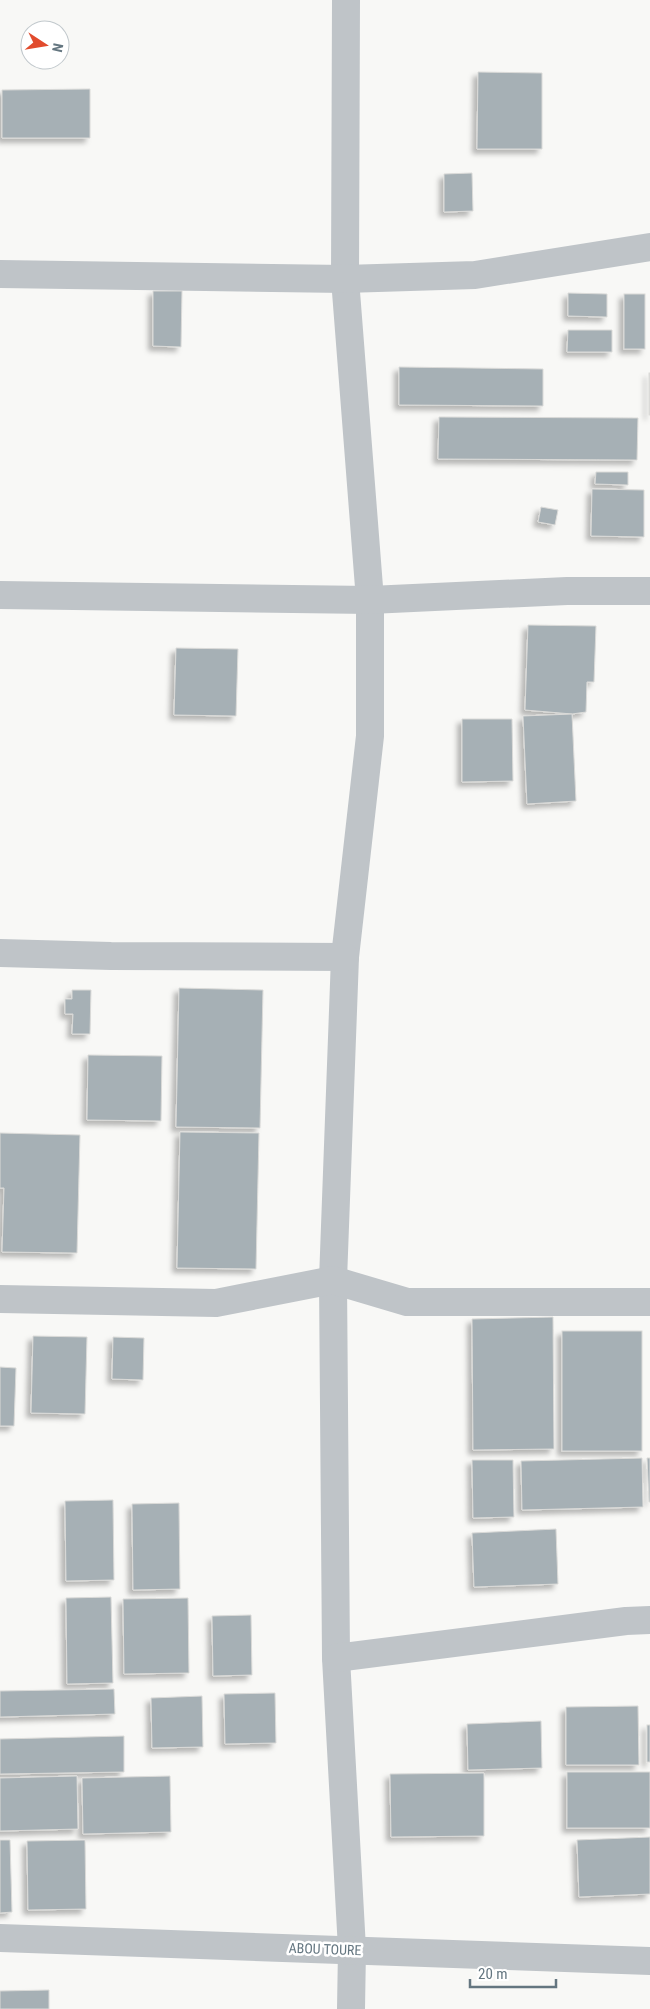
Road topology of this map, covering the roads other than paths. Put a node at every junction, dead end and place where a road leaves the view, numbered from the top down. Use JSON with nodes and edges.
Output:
{"nodes":[{"id":1,"x":346,"y":0,"type":"edge"},
{"id":2,"x":650,"y":247,"type":"edge"},
{"id":3,"x":0,"y":274,"type":"edge"},
{"id":4,"x":345,"y":280,"type":"junction"},
{"id":5,"x":650,"y":591,"type":"edge"},
{"id":6,"x":0,"y":595,"type":"edge"},
{"id":7,"x":370,"y":600,"type":"junction"},
{"id":8,"x":0,"y":953,"type":"edge"},
{"id":9,"x":345,"y":957,"type":"junction"},
{"id":10,"x":333,"y":1280,"type":"junction"},
{"id":11,"x":0,"y":1299,"type":"edge"},
{"id":12,"x":650,"y":1302,"type":"edge"},
{"id":13,"x":650,"y":1620,"type":"edge"},
{"id":14,"x":336,"y":1658,"type":"junction"},
{"id":15,"x":0,"y":1938,"type":"edge"},
{"id":16,"x":352,"y":1949,"type":"junction"},
{"id":17,"x":650,"y":1961,"type":"edge"},
{"id":18,"x":351,"y":2009,"type":"edge"}],
"edges":[{"from":1,"to":4,"type":"street"},
{"from":2,"to":4,"type":"street"},
{"from":3,"to":4,"type":"street"},
{"from":4,"to":7,"type":"street"},
{"from":5,"to":7,"type":"street"},
{"from":6,"to":7,"type":"street"},
{"from":7,"to":9,"type":"street"},
{"from":8,"to":9,"type":"street"},
{"from":9,"to":10,"type":"street"},
{"from":10,"to":11,"type":"street"},
{"from":10,"to":12,"type":"street"},
{"from":10,"to":14,"type":"street"},
{"from":13,"to":14,"type":"street"},
{"from":14,"to":16,"type":"street"},
{"from":15,"to":16,"type":"street","name":"ABOU TOURE"},
{"from":16,"to":17,"type":"street","name":"ABOU TOURE"},
{"from":16,"to":18,"type":"street"}]}
